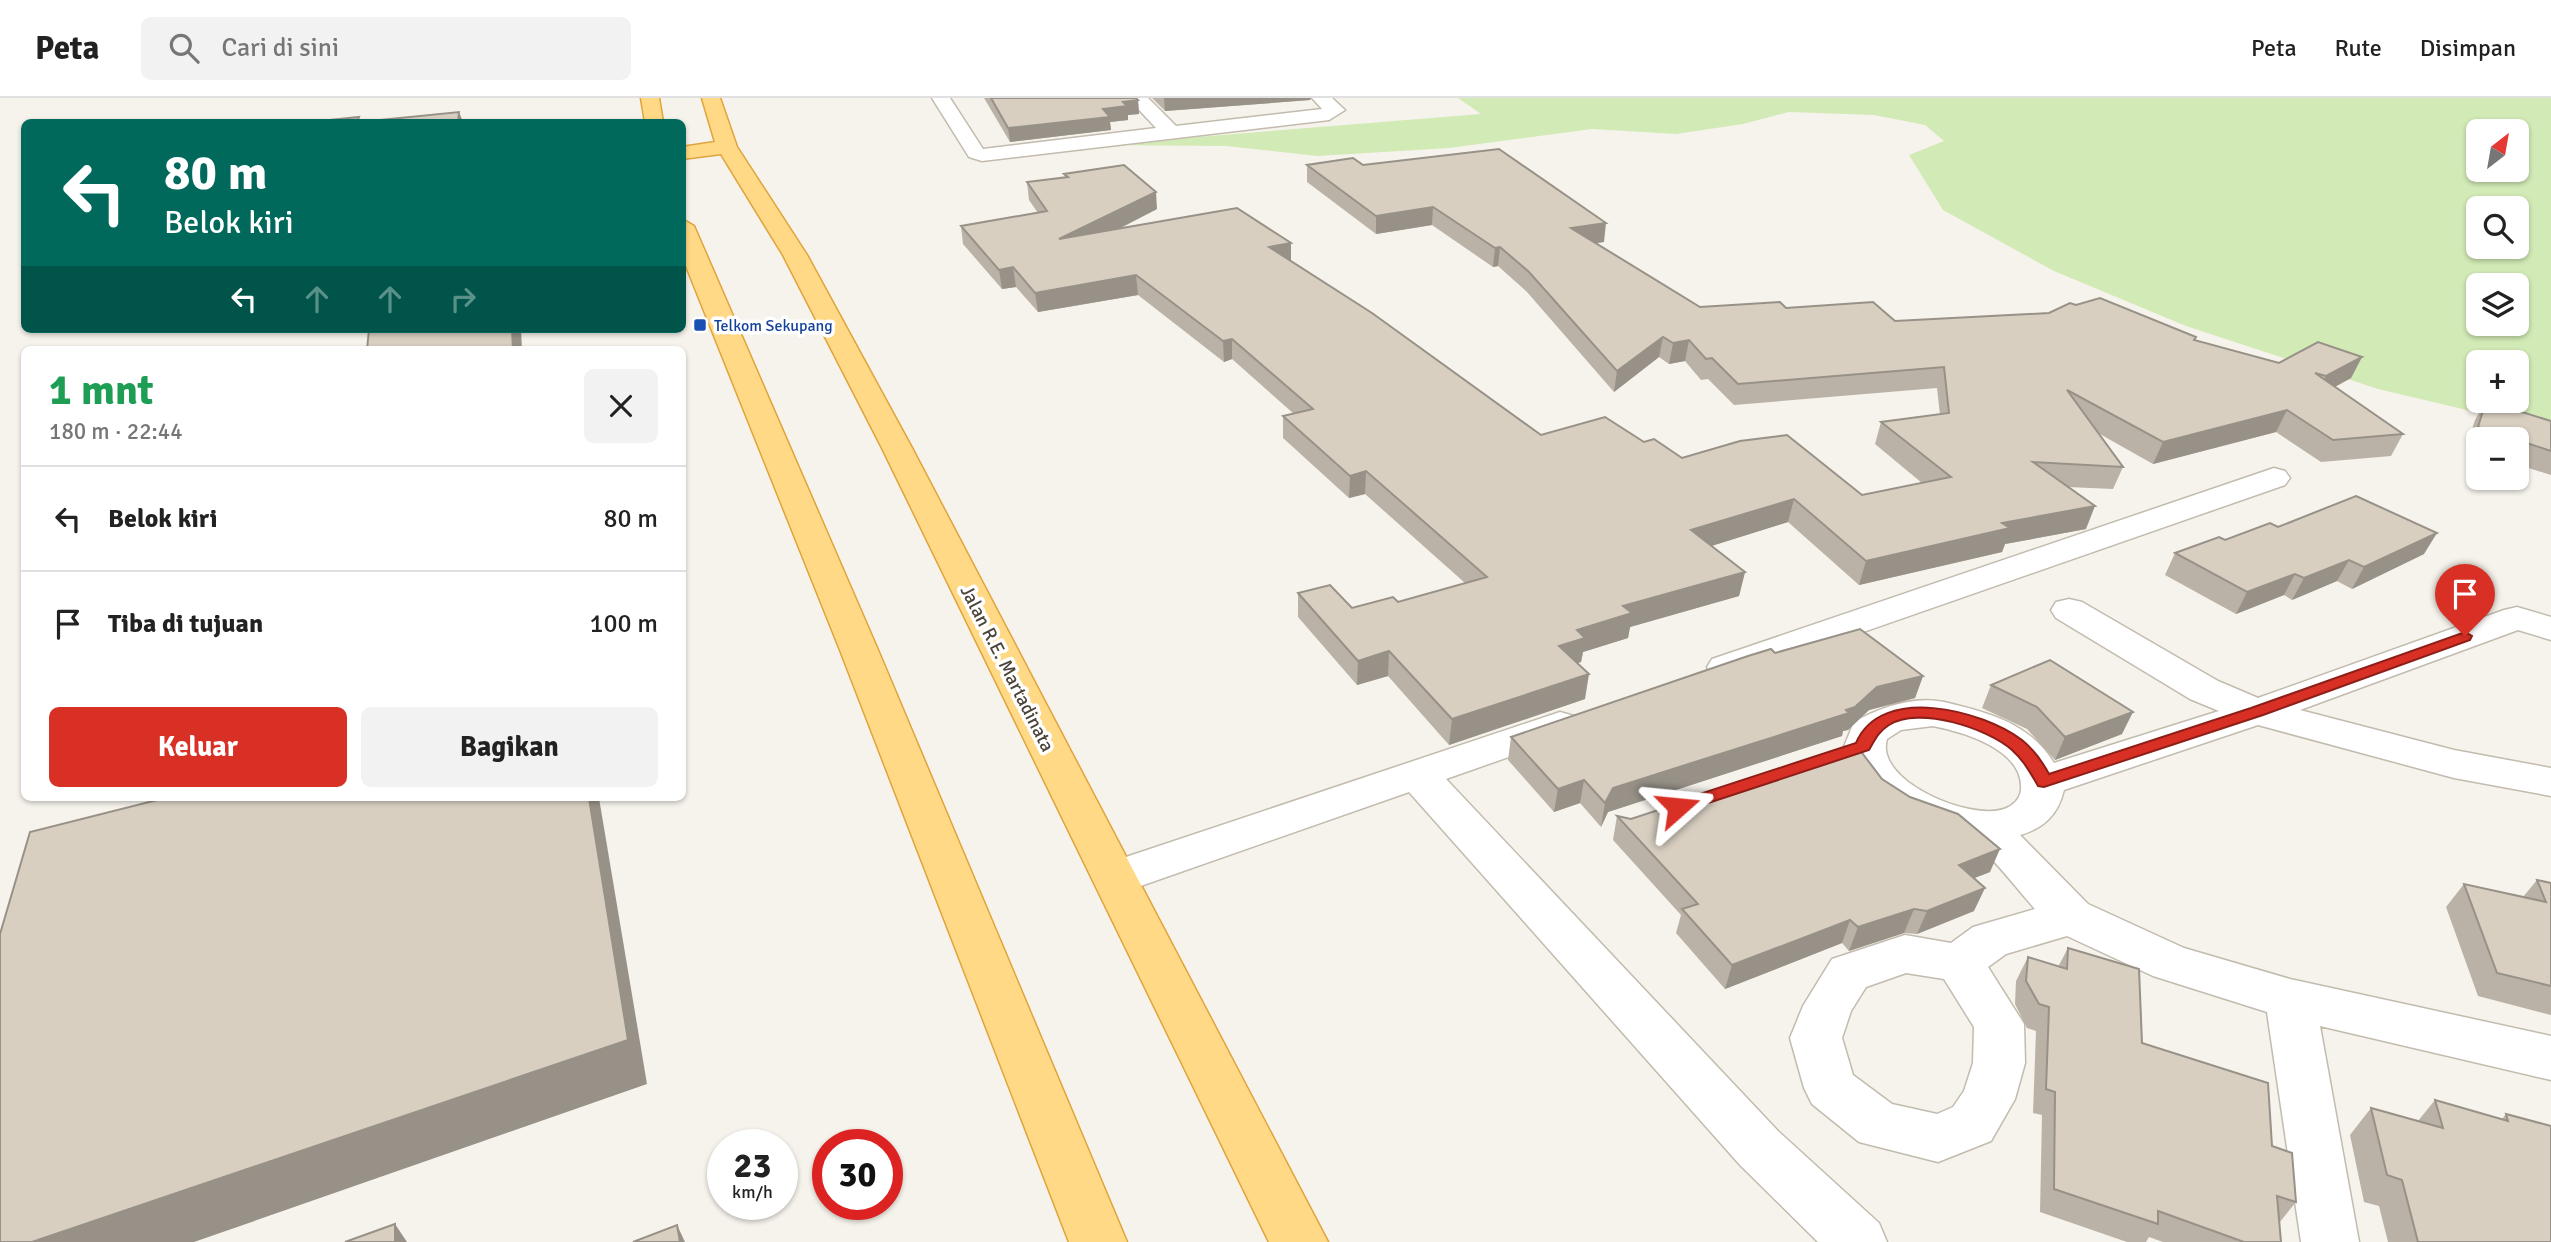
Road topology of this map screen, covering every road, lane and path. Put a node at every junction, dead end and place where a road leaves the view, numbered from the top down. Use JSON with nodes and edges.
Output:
{"nodes":[{"id":1,"x":650,"y":98,"type":"edge"},
{"id":2,"x":711,"y":98,"type":"edge"},
{"id":3,"x":942,"y":98,"type":"edge"},
{"id":4,"x":1137,"y":98,"type":"edge"},
{"id":5,"x":1321,"y":98,"type":"edge"},
{"id":6,"x":654,"y":119,"type":"edge"},
{"id":7,"x":1171,"y":132,"type":"junction"},
{"id":8,"x":727,"y":147,"type":"junction"},
{"id":9,"x":686,"y":152,"type":"edge"},
{"id":10,"x":686,"y":236,"type":"edge"},
{"id":11,"x":2274,"y":478,"type":"dead end"},
{"id":12,"x":2069,"y":610,"type":"dead end"},
{"id":13,"x":2551,"y":629,"type":"edge"},
{"id":14,"x":1694,"y":678,"type":"edge"},
{"id":15,"x":2257,"y":712,"type":"junction"},
{"id":16,"x":1588,"y":715,"type":"edge"},
{"id":17,"x":1863,"y":746,"type":"junction"},
{"id":18,"x":1824,"y":759,"type":"edge"},
{"id":19,"x":1417,"y":774,"type":"junction"},
{"id":20,"x":2044,"y":781,"type":"junction"},
{"id":21,"x":2551,"y":782,"type":"edge"},
{"id":22,"x":1984,"y":826,"type":"junction"},
{"id":23,"x":1115,"y":878,"type":"junction"},
{"id":24,"x":2071,"y":917,"type":"junction"},
{"id":25,"x":1959,"y":963,"type":"dead end"},
{"id":26,"x":2290,"y":999,"type":"junction"},
{"id":27,"x":2551,"y":1058,"type":"edge"},
{"id":28,"x":1098,"y":1242,"type":"edge"},
{"id":29,"x":1299,"y":1242,"type":"edge"},
{"id":30,"x":1858,"y":1242,"type":"edge"},
{"id":31,"x":2330,"y":1242,"type":"edge"}],
"edges":[{"from":1,"to":6,"type":"highway"},
{"from":2,"to":8,"type":"highway","name":"Jalan R.E. Martadinata"},
{"from":3,"to":7,"type":"street"},
{"from":4,"to":7,"type":"street"},
{"from":5,"to":7,"type":"street"},
{"from":8,"to":9,"type":"highway"},
{"from":8,"to":23,"type":"highway","name":"Jalan R.E. Martadinata"},
{"from":10,"to":28,"type":"highway"},
{"from":11,"to":14,"type":"street"},
{"from":12,"to":15,"type":"street"},
{"from":13,"to":15,"type":"street"},
{"from":15,"to":20,"type":"street"},
{"from":15,"to":21,"type":"street"},
{"from":16,"to":19,"type":"street"},
{"from":17,"to":18,"type":"street"},
{"from":17,"to":20,"type":"street"},
{"from":17,"to":22,"type":"street"},
{"from":19,"to":23,"type":"street"},
{"from":19,"to":30,"type":"street"},
{"from":20,"to":22,"type":"street"},
{"from":22,"to":24,"type":"street"},
{"from":23,"to":29,"type":"highway","name":"Jalan R.E. Martadinata"},
{"from":24,"to":25,"type":"street"},
{"from":24,"to":26,"type":"street"},
{"from":26,"to":27,"type":"street"},
{"from":26,"to":31,"type":"street"}]}
